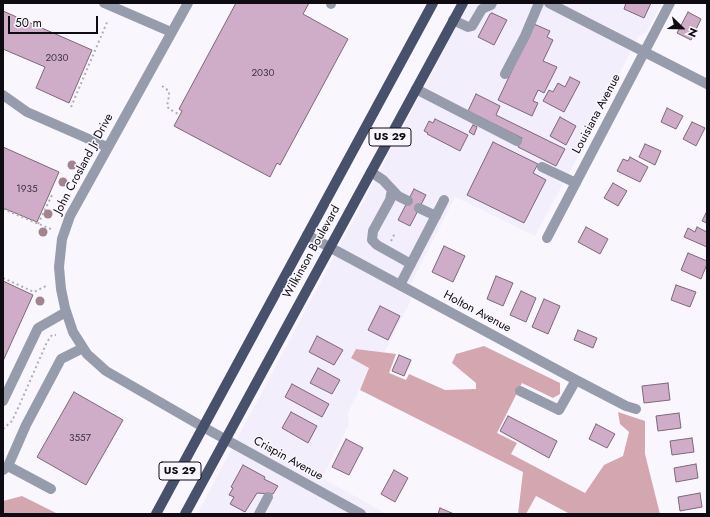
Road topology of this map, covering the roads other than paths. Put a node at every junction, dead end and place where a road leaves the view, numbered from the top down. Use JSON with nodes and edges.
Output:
{"nodes":[{"id":1,"x":104,"y":3,"type":"edge"},
{"id":2,"x":188,"y":3,"type":"edge"},
{"id":3,"x":433,"y":3,"type":"edge"},
{"id":4,"x":463,"y":3,"type":"edge"},
{"id":5,"x":492,"y":3,"type":"edge"},
{"id":6,"x":539,"y":3,"type":"edge"},
{"id":7,"x":549,"y":3,"type":"edge"},
{"id":8,"x":670,"y":3,"type":"edge"},
{"id":9,"x":453,"y":20,"type":"junction"},
{"id":10,"x":171,"y":32,"type":"junction"},
{"id":11,"x":644,"y":52,"type":"junction"},
{"id":12,"x":505,"y":74,"type":"dead end"},
{"id":13,"x":707,"y":84,"type":"edge"},
{"id":14,"x":416,"y":89,"type":"junction"},
{"id":15,"x":3,"y":95,"type":"edge"},
{"id":16,"x":517,"y":141,"type":"dead end"},
{"id":17,"x":108,"y":147,"type":"junction"},
{"id":18,"x":542,"y":166,"type":"dead end"},
{"id":19,"x":371,"y":172,"type":"junction"},
{"id":20,"x":576,"y":183,"type":"junction"},
{"id":21,"x":392,"y":190,"type":"junction"},
{"id":22,"x":444,"y":200,"type":"dead end"},
{"id":23,"x":408,"y":201,"type":"dead end"},
{"id":24,"x":419,"y":208,"type":"dead end"},
{"id":25,"x":436,"y":216,"type":"junction"},
{"id":26,"x":307,"y":235,"type":"junction"},
{"id":27,"x":547,"y":238,"type":"dead end"},
{"id":28,"x":330,"y":247,"type":"junction"},
{"id":29,"x":411,"y":264,"type":"junction"},
{"id":30,"x":400,"y":285,"type":"junction"},
{"id":31,"x":66,"y":312,"type":"junction"},
{"id":32,"x":83,"y":348,"type":"junction"},
{"id":33,"x":576,"y":380,"type":"junction"},
{"id":34,"x":520,"y":391,"type":"dead end"},
{"id":35,"x":3,"y":401,"type":"edge"},
{"id":36,"x":636,"y":409,"type":"dead end"},
{"id":37,"x":203,"y":427,"type":"junction"},
{"id":38,"x":225,"y":440,"type":"junction"},
{"id":39,"x":6,"y":468,"type":"edge"},
{"id":40,"x":51,"y":490,"type":"dead end"},
{"id":41,"x":268,"y":497,"type":"dead end"},
{"id":42,"x":156,"y":514,"type":"edge"},
{"id":43,"x":185,"y":514,"type":"edge"},
{"id":44,"x":259,"y":514,"type":"edge"},
{"id":45,"x":362,"y":514,"type":"edge"}],
"edges":[{"from":1,"to":10,"type":"street"},
{"from":2,"to":10,"type":"street","name":"John Crosland Jr Drive"},
{"from":3,"to":26,"type":"main road","name":"Wilkinson Boulevard","number":"US 29"},
{"from":4,"to":9,"type":"main road","name":"Wilkinson Boulevard","number":"US 29"},
{"from":5,"to":9,"type":"street"},
{"from":6,"to":12,"type":"street"},
{"from":7,"to":11,"type":"street"},
{"from":8,"to":11,"type":"street","name":"Louisiana Avenue"},
{"from":9,"to":14,"type":"main road","name":"Wilkinson Boulevard","number":"US 29"},
{"from":10,"to":17,"type":"street","name":"John Crosland Jr Drive"},
{"from":11,"to":13,"type":"street"},
{"from":11,"to":20,"type":"street","name":"Louisiana Avenue"},
{"from":14,"to":16,"type":"street"},
{"from":14,"to":19,"type":"main road","name":"Wilkinson Boulevard","number":"US 29"},
{"from":15,"to":17,"type":"street"},
{"from":17,"to":31,"type":"street","name":"John Crosland Jr Drive"},
{"from":18,"to":20,"type":"street"},
{"from":19,"to":21,"type":"street"},
{"from":19,"to":28,"type":"main road","name":"Wilkinson Boulevard","number":"US 29"},
{"from":20,"to":27,"type":"street","name":"Louisiana Avenue"},
{"from":21,"to":23,"type":"street"},
{"from":21,"to":29,"type":"street"},
{"from":22,"to":25,"type":"street"},
{"from":24,"to":25,"type":"street"},
{"from":25,"to":29,"type":"street"},
{"from":26,"to":28,"type":"street","name":"Holton Avenue"},
{"from":26,"to":37,"type":"main road","name":"Wilkinson Boulevard","number":"US 29"},
{"from":28,"to":30,"type":"street","name":"Holton Avenue"},
{"from":28,"to":38,"type":"main road","name":"Wilkinson Boulevard","number":"US 29"},
{"from":29,"to":30,"type":"street"},
{"from":30,"to":33,"type":"street","name":"Holton Avenue"},
{"from":31,"to":32,"type":"street","name":"John Crosland Jr Drive"},
{"from":31,"to":35,"type":"street"},
{"from":32,"to":37,"type":"street","name":"John Crosland Jr Drive"},
{"from":32,"to":39,"type":"street"},
{"from":33,"to":34,"type":"street"},
{"from":33,"to":36,"type":"street","name":"Holton Avenue"},
{"from":37,"to":38,"type":"street","name":"Crispin Avenue"},
{"from":37,"to":42,"type":"main road","name":"Wilkinson Boulevard","number":"US 29"},
{"from":38,"to":43,"type":"main road","name":"Wilkinson Boulevard","number":"US 29"},
{"from":38,"to":45,"type":"street","name":"Crispin Avenue"},
{"from":39,"to":40,"type":"street"},
{"from":41,"to":44,"type":"street"}]}
